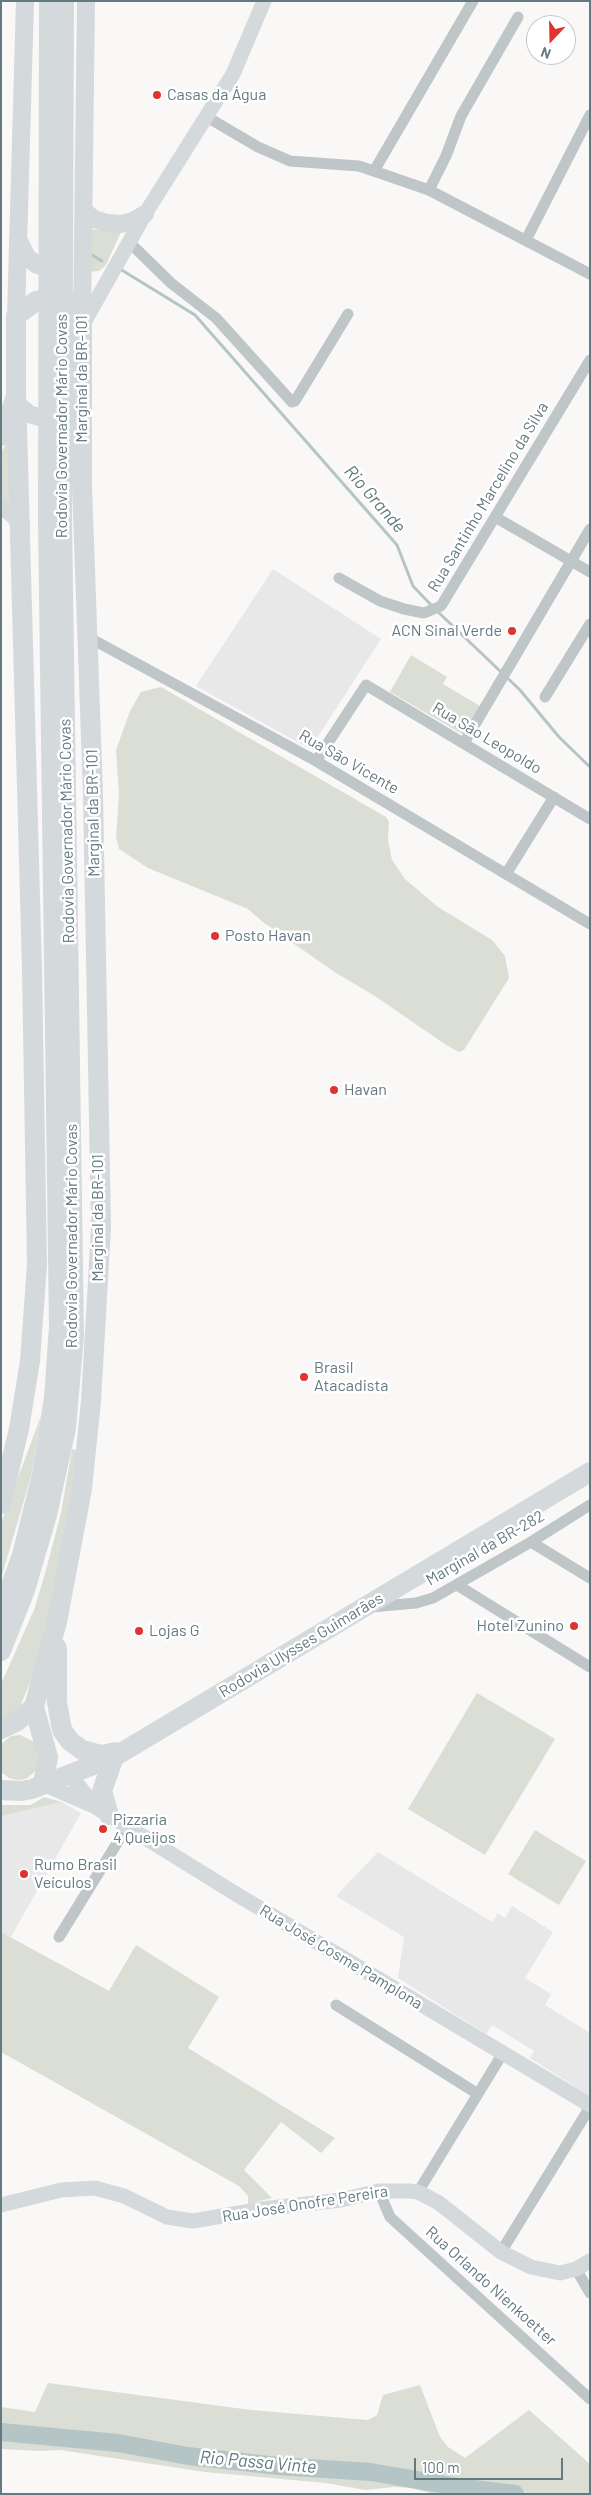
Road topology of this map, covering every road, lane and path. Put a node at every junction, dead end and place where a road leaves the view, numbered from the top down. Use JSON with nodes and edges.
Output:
{"nodes":[{"id":1,"x":25,"y":1,"type":"edge"},
{"id":2,"x":49,"y":1,"type":"edge"},
{"id":3,"x":65,"y":1,"type":"edge"},
{"id":4,"x":86,"y":1,"type":"edge"},
{"id":5,"x":264,"y":1,"type":"edge"},
{"id":6,"x":473,"y":1,"type":"edge"},
{"id":7,"x":518,"y":17,"type":"dead end"},
{"id":8,"x":590,"y":115,"type":"edge"},
{"id":9,"x":207,"y":118,"type":"junction"},
{"id":10,"x":374,"y":171,"type":"junction"},
{"id":11,"x":429,"y":190,"type":"junction"},
{"id":12,"x":55,"y":195,"type":"junction"},
{"id":13,"x":84,"y":210,"type":"junction"},
{"id":14,"x":145,"y":214,"type":"junction"},
{"id":15,"x":83,"y":234,"type":"junction"},
{"id":16,"x":18,"y":239,"type":"junction"},
{"id":17,"x":526,"y":240,"type":"junction"},
{"id":18,"x":129,"y":242,"type":"junction"},
{"id":19,"x":112,"y":271,"type":"junction"},
{"id":20,"x":590,"y":274,"type":"edge"},
{"id":21,"x":74,"y":293,"type":"junction"},
{"id":22,"x":348,"y":314,"type":"dead end"},
{"id":23,"x":16,"y":316,"type":"junction"},
{"id":24,"x":82,"y":326,"type":"junction"},
{"id":25,"x":590,"y":360,"type":"edge"},
{"id":26,"x":17,"y":397,"type":"junction"},
{"id":27,"x":82,"y":399,"type":"junction"},
{"id":28,"x":1,"y":437,"type":"edge"},
{"id":29,"x":20,"y":483,"type":"junction"},
{"id":30,"x":82,"y":485,"type":"junction"},
{"id":31,"x":1,"y":507,"type":"edge"},
{"id":32,"x":495,"y":517,"type":"junction"},
{"id":33,"x":55,"y":520,"type":"junction"},
{"id":34,"x":21,"y":523,"type":"junction"},
{"id":35,"x":590,"y":529,"type":"edge"},
{"id":36,"x":570,"y":562,"type":"junction"},
{"id":37,"x":590,"y":572,"type":"edge"},
{"id":38,"x":339,"y":578,"type":"dead end"},
{"id":39,"x":590,"y":624,"type":"edge"},
{"id":40,"x":88,"y":637,"type":"junction"},
{"id":41,"x":544,"y":697,"type":"dead end"},
{"id":42,"x":464,"y":743,"type":"junction"},
{"id":43,"x":316,"y":761,"type":"junction"},
{"id":44,"x":66,"y":786,"type":"junction"},
{"id":45,"x":554,"y":797,"type":"junction"},
{"id":46,"x":590,"y":819,"type":"edge"},
{"id":47,"x":506,"y":874,"type":"junction"},
{"id":48,"x":590,"y":924,"type":"edge"},
{"id":49,"x":95,"y":961,"type":"junction"},
{"id":50,"x":99,"y":1168,"type":"junction"},
{"id":51,"x":36,"y":1219,"type":"junction"},
{"id":52,"x":74,"y":1336,"type":"junction"},
{"id":53,"x":48,"y":1441,"type":"junction"},
{"id":54,"x":590,"y":1472,"type":"edge"},
{"id":55,"x":4,"y":1487,"type":"edge"},
{"id":56,"x":1,"y":1504,"type":"edge"},
{"id":57,"x":590,"y":1504,"type":"edge"},
{"id":58,"x":531,"y":1542,"type":"junction"},
{"id":59,"x":590,"y":1578,"type":"edge"},
{"id":60,"x":457,"y":1585,"type":"junction"},
{"id":61,"x":362,"y":1608,"type":"junction"},
{"id":62,"x":1,"y":1613,"type":"edge"},
{"id":63,"x":57,"y":1622,"type":"junction"},
{"id":64,"x":1,"y":1651,"type":"edge"},
{"id":65,"x":590,"y":1667,"type":"edge"},
{"id":66,"x":34,"y":1707,"type":"junction"},
{"id":67,"x":1,"y":1729,"type":"edge"},
{"id":68,"x":46,"y":1747,"type":"junction"},
{"id":69,"x":119,"y":1754,"type":"junction"},
{"id":70,"x":70,"y":1775,"type":"junction"},
{"id":71,"x":43,"y":1784,"type":"junction"},
{"id":72,"x":5,"y":1788,"type":"edge"},
{"id":73,"x":102,"y":1811,"type":"junction"},
{"id":74,"x":127,"y":1826,"type":"junction"},
{"id":75,"x":60,"y":1937,"type":"dead end"},
{"id":76,"x":336,"y":2005,"type":"dead end"},
{"id":77,"x":503,"y":2053,"type":"junction"},
{"id":78,"x":478,"y":2094,"type":"junction"},
{"id":79,"x":590,"y":2106,"type":"edge"},
{"id":80,"x":379,"y":2191,"type":"junction"},
{"id":81,"x":418,"y":2192,"type":"junction"},
{"id":82,"x":1,"y":2205,"type":"edge"},
{"id":83,"x":501,"y":2252,"type":"junction"},
{"id":84,"x":590,"y":2261,"type":"edge"},
{"id":85,"x":576,"y":2269,"type":"junction"},
{"id":86,"x":590,"y":2293,"type":"edge"},
{"id":87,"x":590,"y":2399,"type":"edge"}],
"edges":[{"from":1,"to":16,"type":"main road"},
{"from":2,"to":12,"type":"highway","name":"Rodovia Governador Mário Covas"},
{"from":3,"to":12,"type":"highway","name":"Rodovia Governador Mário Covas"},
{"from":4,"to":13,"type":"main road"},
{"from":5,"to":9,"type":"main road"},
{"from":6,"to":10,"type":"street"},
{"from":7,"to":11,"type":"street"},
{"from":8,"to":17,"type":"street"},
{"from":9,"to":10,"type":"street"},
{"from":9,"to":14,"type":"main road"},
{"from":10,"to":11,"type":"street"},
{"from":11,"to":17,"type":"street"},
{"from":12,"to":33,"type":"highway","name":"Rodovia Governador Mário Covas"},
{"from":13,"to":14,"type":"main road"},
{"from":13,"to":15,"type":"main road"},
{"from":14,"to":18,"type":"main road"},
{"from":15,"to":16,"type":"main road"},
{"from":15,"to":21,"type":"main road"},
{"from":16,"to":23,"type":"main road"},
{"from":17,"to":20,"type":"street"},
{"from":18,"to":19,"type":"main road"},
{"from":18,"to":22,"type":"street"},
{"from":19,"to":21,"type":"main road"},
{"from":19,"to":24,"type":"main road"},
{"from":21,"to":23,"type":"highway"},
{"from":21,"to":24,"type":"highway"},
{"from":23,"to":26,"type":"highway"},
{"from":24,"to":27,"type":"highway","name":"Marginal da BR-101"},
{"from":25,"to":32,"type":"street","name":"Rua Santinho Marcelino da Silva"},
{"from":26,"to":27,"type":"main road"},
{"from":26,"to":28,"type":"main road"},
{"from":26,"to":29,"type":"highway"},
{"from":27,"to":30,"type":"highway","name":"Marginal da BR-101"},
{"from":29,"to":30,"type":"highway"},
{"from":29,"to":34,"type":"highway"},
{"from":30,"to":40,"type":"highway","name":"Marginal da BR-101"},
{"from":31,"to":34,"type":"main road"},
{"from":32,"to":36,"type":"street"},
{"from":32,"to":38,"type":"street","name":"Rua Santinho Marcelino da Silva"},
{"from":33,"to":44,"type":"highway","name":"Rodovia Governador Mário Covas"},
{"from":33,"to":53,"type":"highway","name":"Rodovia Governador Mário Covas"},
{"from":34,"to":51,"type":"highway"},
{"from":35,"to":36,"type":"street"},
{"from":36,"to":37,"type":"street"},
{"from":36,"to":42,"type":"street"},
{"from":39,"to":41,"type":"street"},
{"from":40,"to":43,"type":"street","name":"Rua São Vicente"},
{"from":40,"to":49,"type":"highway","name":"Marginal da BR-101"},
{"from":42,"to":43,"type":"street","name":"Rua São Leopoldo"},
{"from":42,"to":45,"type":"street","name":"Rua São Leopoldo"},
{"from":43,"to":47,"type":"street","name":"Rua São Vicente"},
{"from":44,"to":49,"type":"highway"},
{"from":44,"to":52,"type":"highway","name":"Rodovia Governador Mário Covas"},
{"from":45,"to":46,"type":"street","name":"Rua São Leopoldo"},
{"from":45,"to":47,"type":"street"},
{"from":47,"to":48,"type":"street","name":"Rua São Vicente"},
{"from":49,"to":50,"type":"highway","name":"Marginal da BR-101"},
{"from":50,"to":52,"type":"highway"},
{"from":50,"to":63,"type":"highway","name":"Marginal da BR-101"},
{"from":51,"to":53,"type":"highway"},
{"from":51,"to":55,"type":"highway"},
{"from":52,"to":64,"type":"highway","name":"Rodovia Governador Mário Covas"},
{"from":53,"to":62,"type":"highway","name":"Rodovia Governador Mário Covas"},
{"from":54,"to":61,"type":"highway","name":"Rodovia Ulysses Guimarães"},
{"from":55,"to":56,"type":"highway"},
{"from":57,"to":58,"type":"street","name":"Marginal da BR-282"},
{"from":58,"to":59,"type":"street"},
{"from":58,"to":60,"type":"street","name":"Marginal da BR-282"},
{"from":60,"to":61,"type":"street","name":"Marginal da BR-282"},
{"from":60,"to":65,"type":"street"},
{"from":61,"to":69,"type":"highway","name":"Rodovia Ulysses Guimarães"},
{"from":63,"to":66,"type":"highway"},
{"from":63,"to":69,"type":"highway"},
{"from":66,"to":67,"type":"highway"},
{"from":66,"to":68,"type":"highway"},
{"from":68,"to":70,"type":"highway"},
{"from":68,"to":71,"type":"highway"},
{"from":69,"to":70,"type":"highway","name":"Rodovia Ulysses Guimarães"},
{"from":69,"to":73,"type":"highway"},
{"from":70,"to":71,"type":"highway","name":"Rodovia Ulysses Guimarães"},
{"from":70,"to":73,"type":"main road","name":"Rua José Cosme Pamplona"},
{"from":71,"to":72,"type":"highway","name":"Rodovia Ulysses Guimarães"},
{"from":71,"to":73,"type":"main road","name":"Rua José Cosme Pamplona"},
{"from":73,"to":74,"type":"main road","name":"Rua José Cosme Pamplona"},
{"from":74,"to":75,"type":"street"},
{"from":74,"to":77,"type":"main road","name":"Rua José Cosme Pamplona"},
{"from":76,"to":78,"type":"street"},
{"from":77,"to":78,"type":"street"},
{"from":77,"to":79,"type":"main road","name":"Rua José Cosme Pamplona"},
{"from":78,"to":81,"type":"street"},
{"from":79,"to":83,"type":"street"},
{"from":80,"to":81,"type":"main road","name":"Rua José Onofre Pereira"},
{"from":80,"to":82,"type":"main road","name":"Rua José Onofre Pereira"},
{"from":80,"to":87,"type":"street","name":"Rua Orlando Nienkoetter"},
{"from":81,"to":83,"type":"main road","name":"Rua José Onofre Pereira"},
{"from":83,"to":85,"type":"main road","name":"Rua José Onofre Pereira"},
{"from":84,"to":85,"type":"main road","name":"Rua José Onofre Pereira"},
{"from":85,"to":86,"type":"street"}]}
